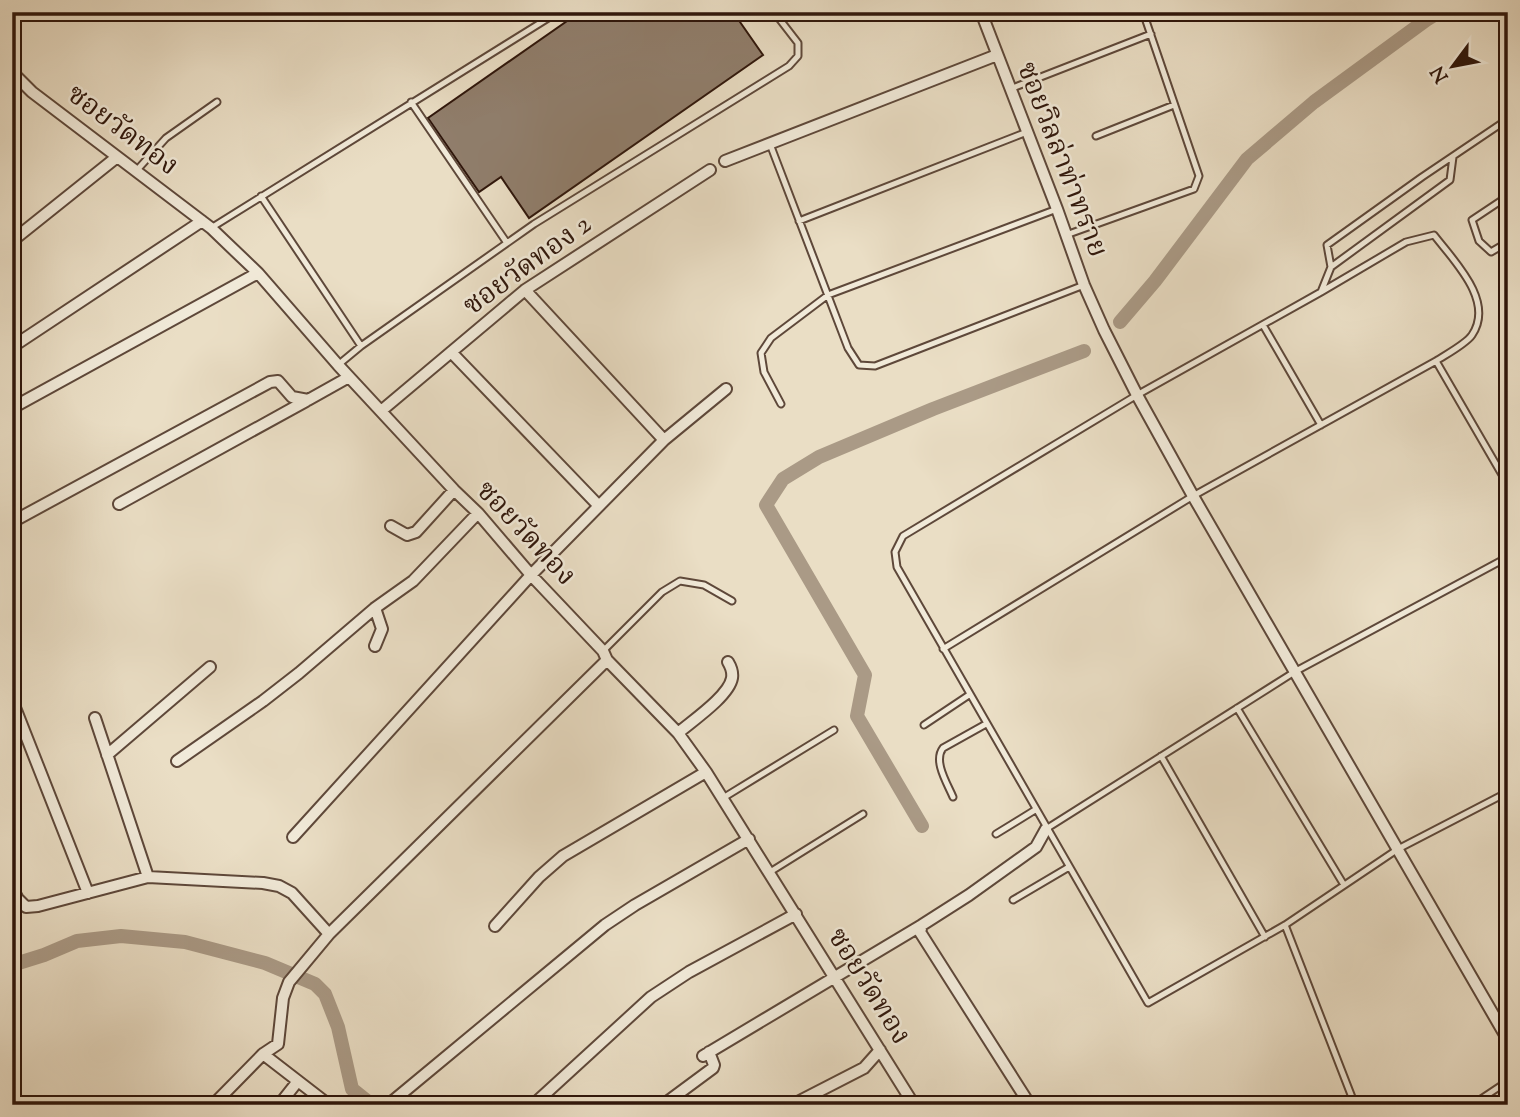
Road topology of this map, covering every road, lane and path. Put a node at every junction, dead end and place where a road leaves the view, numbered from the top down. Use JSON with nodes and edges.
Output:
{"nodes":[{"id":1,"x":558,"y":12,"type":"edge"},
{"id":2,"x":774,"y":12,"type":"edge"},
{"id":3,"x":1143,"y":12,"type":"edge"},
{"id":4,"x":982,"y":13,"type":"edge"},
{"id":5,"x":1151,"y":34,"type":"junction"},
{"id":6,"x":997,"y":55,"type":"junction"},
{"id":7,"x":12,"y":72,"type":"edge"},
{"id":8,"x":1010,"y":89,"type":"junction"},
{"id":9,"x":217,"y":102,"type":"dead end"},
{"id":10,"x":411,"y":102,"type":"junction"},
{"id":11,"x":1174,"y":105,"type":"junction"},
{"id":12,"x":1508,"y":120,"type":"edge"},
{"id":13,"x":1027,"y":132,"type":"junction"},
{"id":14,"x":1096,"y":136,"type":"dead end"},
{"id":15,"x":770,"y":144,"type":"junction"},
{"id":16,"x":117,"y":157,"type":"junction"},
{"id":17,"x":1453,"y":157,"type":"junction"},
{"id":18,"x":725,"y":161,"type":"dead end"},
{"id":19,"x":137,"y":170,"type":"junction"},
{"id":20,"x":710,"y":170,"type":"dead end"},
{"id":21,"x":1508,"y":196,"type":"edge"},
{"id":22,"x":261,"y":197,"type":"junction"},
{"id":23,"x":1057,"y":209,"type":"junction"},
{"id":24,"x":799,"y":220,"type":"junction"},
{"id":25,"x":207,"y":224,"type":"junction"},
{"id":26,"x":1066,"y":236,"type":"junction"},
{"id":27,"x":12,"y":242,"type":"edge"},
{"id":28,"x":1508,"y":242,"type":"edge"},
{"id":29,"x":506,"y":243,"type":"junction"},
{"id":30,"x":1331,"y":267,"type":"junction"},
{"id":31,"x":258,"y":273,"type":"junction"},
{"id":32,"x":1084,"y":285,"type":"junction"},
{"id":33,"x":525,"y":290,"type":"junction"},
{"id":34,"x":1321,"y":292,"type":"junction"},
{"id":35,"x":828,"y":295,"type":"junction"},
{"id":36,"x":1263,"y":325,"type":"junction"},
{"id":37,"x":362,"y":345,"type":"junction"},
{"id":38,"x":12,"y":347,"type":"edge"},
{"id":39,"x":452,"y":352,"type":"junction"},
{"id":40,"x":1436,"y":361,"type":"junction"},
{"id":41,"x":338,"y":365,"type":"junction"},
{"id":42,"x":349,"y":377,"type":"junction"},
{"id":43,"x":726,"y":389,"type":"dead end"},
{"id":44,"x":1137,"y":395,"type":"junction"},
{"id":45,"x":308,"y":400,"type":"junction"},
{"id":46,"x":781,"y":404,"type":"dead end"},
{"id":47,"x":12,"y":408,"type":"edge"},
{"id":48,"x":381,"y":411,"type":"junction"},
{"id":49,"x":1321,"y":425,"type":"junction"},
{"id":50,"x":664,"y":440,"type":"junction"},
{"id":51,"x":1508,"y":485,"type":"edge"},
{"id":52,"x":454,"y":490,"type":"junction"},
{"id":53,"x":1194,"y":496,"type":"junction"},
{"id":54,"x":119,"y":504,"type":"dead end"},
{"id":55,"x":599,"y":506,"type":"junction"},
{"id":56,"x":478,"y":513,"type":"junction"},
{"id":57,"x":12,"y":522,"type":"edge"},
{"id":58,"x":391,"y":526,"type":"dead end"},
{"id":59,"x":1508,"y":557,"type":"edge"},
{"id":60,"x":531,"y":575,"type":"junction"},
{"id":61,"x":732,"y":601,"type":"dead end"},
{"id":62,"x":375,"y":608,"type":"junction"},
{"id":63,"x":375,"y":646,"type":"dead end"},
{"id":64,"x":943,"y":649,"type":"junction"},
{"id":65,"x":605,"y":656,"type":"junction"},
{"id":66,"x":728,"y":662,"type":"dead end"},
{"id":67,"x":209,"y":667,"type":"dead end"},
{"id":68,"x":1296,"y":671,"type":"junction"},
{"id":69,"x":970,"y":695,"type":"junction"},
{"id":70,"x":12,"y":700,"type":"edge"},
{"id":71,"x":1237,"y":708,"type":"junction"},
{"id":72,"x":95,"y":718,"type":"dead end"},
{"id":73,"x":924,"y":724,"type":"dead end"},
{"id":74,"x":986,"y":724,"type":"junction"},
{"id":75,"x":834,"y":730,"type":"dead end"},
{"id":76,"x":678,"y":733,"type":"junction"},
{"id":77,"x":107,"y":755,"type":"junction"},
{"id":78,"x":1161,"y":756,"type":"junction"},
{"id":79,"x":177,"y":761,"type":"dead end"},
{"id":80,"x":706,"y":772,"type":"junction"},
{"id":81,"x":1508,"y":792,"type":"edge"},
{"id":82,"x":953,"y":797,"type":"dead end"},
{"id":83,"x":723,"y":798,"type":"junction"},
{"id":84,"x":1035,"y":810,"type":"junction"},
{"id":85,"x":863,"y":814,"type":"dead end"},
{"id":86,"x":1046,"y":829,"type":"junction"},
{"id":87,"x":996,"y":834,"type":"dead end"},
{"id":88,"x":293,"y":837,"type":"dead end"},
{"id":89,"x":749,"y":839,"type":"junction"},
{"id":90,"x":1398,"y":849,"type":"junction"},
{"id":91,"x":1069,"y":867,"type":"junction"},
{"id":92,"x":769,"y":872,"type":"junction"},
{"id":93,"x":148,"y":877,"type":"junction"},
{"id":94,"x":1344,"y":886,"type":"junction"},
{"id":95,"x":12,"y":888,"type":"edge"},
{"id":96,"x":88,"y":893,"type":"junction"},
{"id":97,"x":1013,"y":900,"type":"dead end"},
{"id":98,"x":796,"y":914,"type":"junction"},
{"id":99,"x":922,"y":925,"type":"junction"},
{"id":100,"x":1285,"y":925,"type":"junction"},
{"id":101,"x":495,"y":926,"type":"dead end"},
{"id":102,"x":329,"y":934,"type":"junction"},
{"id":103,"x":1265,"y":937,"type":"junction"},
{"id":104,"x":835,"y":977,"type":"junction"},
{"id":105,"x":1506,"y":1033,"type":"edge"},
{"id":106,"x":880,"y":1050,"type":"junction"},
{"id":107,"x":263,"y":1054,"type":"junction"},
{"id":108,"x":298,"y":1081,"type":"junction"},
{"id":109,"x":1508,"y":1081,"type":"edge"},
{"id":110,"x":213,"y":1105,"type":"edge"},
{"id":111,"x":279,"y":1105,"type":"edge"},
{"id":112,"x":329,"y":1105,"type":"edge"},
{"id":113,"x":388,"y":1105,"type":"edge"},
{"id":114,"x":533,"y":1105,"type":"edge"},
{"id":115,"x":663,"y":1105,"type":"edge"},
{"id":116,"x":792,"y":1105,"type":"edge"},
{"id":117,"x":914,"y":1105,"type":"edge"},
{"id":118,"x":1030,"y":1105,"type":"edge"},
{"id":119,"x":1355,"y":1105,"type":"edge"},
{"id":120,"x":1472,"y":1105,"type":"edge"}],
"edges":[{"from":1,"to":10,"type":"lane"},
{"from":2,"to":29,"type":"lane"},
{"from":3,"to":5,"type":"lane"},
{"from":4,"to":6,"type":"street","name":"ซอยวิลล่าท่าทราย"},
{"from":5,"to":8,"type":"lane"},
{"from":5,"to":11,"type":"lane"},
{"from":6,"to":8,"type":"street","name":"ซอยวิลล่าท่าทราย"},
{"from":6,"to":15,"type":"street"},
{"from":7,"to":16,"type":"street","name":"ซอยวัดทอง"},
{"from":8,"to":13,"type":"street","name":"ซอยวิลล่าท่าทราย"},
{"from":9,"to":19,"type":"lane"},
{"from":10,"to":22,"type":"lane"},
{"from":10,"to":29,"type":"lane"},
{"from":11,"to":14,"type":"lane"},
{"from":11,"to":26,"type":"lane"},
{"from":12,"to":17,"type":"lane"},
{"from":13,"to":23,"type":"street","name":"ซอยวิลล่าท่าทราย"},
{"from":13,"to":24,"type":"lane"},
{"from":15,"to":18,"type":"street"},
{"from":15,"to":24,"type":"lane"},
{"from":16,"to":19,"type":"street","name":"ซอยวัดทอง"},
{"from":16,"to":27,"type":"street"},
{"from":17,"to":30,"type":"lane"},
{"from":17,"to":30,"type":"lane"},
{"from":19,"to":25,"type":"street","name":"ซอยวัดทอง"},
{"from":20,"to":33,"type":"street","name":"ซอยวัดทอง 2"},
{"from":21,"to":28,"type":"lane"},
{"from":22,"to":25,"type":"lane"},
{"from":22,"to":37,"type":"lane"},
{"from":23,"to":26,"type":"street","name":"ซอยวิลล่าท่าทราย"},
{"from":23,"to":35,"type":"lane"},
{"from":24,"to":35,"type":"lane"},
{"from":25,"to":31,"type":"street","name":"ซอยวัดทอง"},
{"from":25,"to":38,"type":"street"},
{"from":26,"to":32,"type":"street","name":"ซอยวิลล่าท่าทราย"},
{"from":29,"to":37,"type":"lane"},
{"from":30,"to":34,"type":"lane"},
{"from":31,"to":41,"type":"street","name":"ซอยวัดทอง"},
{"from":31,"to":47,"type":"street"},
{"from":32,"to":35,"type":"lane"},
{"from":32,"to":44,"type":"street","name":"ซอยวิลล่าท่าทราย"},
{"from":33,"to":39,"type":"street","name":"ซอยวัดทอง 2"},
{"from":33,"to":50,"type":"street"},
{"from":34,"to":36,"type":"lane"},
{"from":34,"to":40,"type":"lane"},
{"from":35,"to":46,"type":"lane"},
{"from":36,"to":44,"type":"lane"},
{"from":36,"to":49,"type":"lane"},
{"from":37,"to":41,"type":"lane"},
{"from":39,"to":48,"type":"street","name":"ซอยวัดทอง 2"},
{"from":39,"to":55,"type":"street"},
{"from":40,"to":49,"type":"lane"},
{"from":40,"to":51,"type":"lane"},
{"from":41,"to":42,"type":"street","name":"ซอยวัดทอง"},
{"from":42,"to":45,"type":"street"},
{"from":42,"to":48,"type":"street","name":"ซอยวัดทอง"},
{"from":43,"to":50,"type":"street"},
{"from":44,"to":53,"type":"street","name":"ซอยวิลล่าท่าทราย"},
{"from":44,"to":64,"type":"lane"},
{"from":45,"to":54,"type":"street"},
{"from":45,"to":57,"type":"street"},
{"from":48,"to":52,"type":"street","name":"ซอยวัดทอง"},
{"from":49,"to":53,"type":"lane"},
{"from":50,"to":55,"type":"street"},
{"from":52,"to":56,"type":"street","name":"ซอยวัดทอง"},
{"from":52,"to":58,"type":"street"},
{"from":53,"to":64,"type":"lane"},
{"from":53,"to":68,"type":"street","name":"ซอยวิลล่าท่าทราย"},
{"from":55,"to":60,"type":"street"},
{"from":56,"to":60,"type":"street","name":"ซอยวัดทอง"},
{"from":56,"to":62,"type":"street"},
{"from":59,"to":68,"type":"lane"},
{"from":60,"to":65,"type":"street","name":"ซอยวัดทอง"},
{"from":60,"to":88,"type":"street"},
{"from":61,"to":65,"type":"lane"},
{"from":62,"to":63,"type":"street"},
{"from":62,"to":79,"type":"street"},
{"from":64,"to":69,"type":"lane"},
{"from":65,"to":76,"type":"street","name":"ซอยวัดทอง"},
{"from":65,"to":102,"type":"street"},
{"from":66,"to":76,"type":"street"},
{"from":67,"to":77,"type":"street"},
{"from":68,"to":71,"type":"lane"},
{"from":68,"to":90,"type":"street","name":"ซอยวิลล่าท่าทราย"},
{"from":69,"to":73,"type":"lane"},
{"from":69,"to":74,"type":"lane"},
{"from":70,"to":96,"type":"street"},
{"from":71,"to":78,"type":"lane"},
{"from":71,"to":94,"type":"lane"},
{"from":72,"to":77,"type":"street"},
{"from":74,"to":82,"type":"lane"},
{"from":74,"to":84,"type":"lane"},
{"from":75,"to":83,"type":"lane"},
{"from":76,"to":80,"type":"street","name":"ซอยวัดทอง"},
{"from":77,"to":93,"type":"street"},
{"from":78,"to":86,"type":"lane"},
{"from":78,"to":103,"type":"lane"},
{"from":80,"to":83,"type":"street","name":"ซอยวัดทอง"},
{"from":80,"to":101,"type":"street"},
{"from":81,"to":90,"type":"lane"},
{"from":83,"to":89,"type":"street","name":"ซอยวัดทอง"},
{"from":84,"to":86,"type":"lane"},
{"from":84,"to":87,"type":"lane"},
{"from":85,"to":92,"type":"lane"},
{"from":86,"to":91,"type":"lane"},
{"from":86,"to":99,"type":"street"},
{"from":89,"to":92,"type":"street","name":"ซอยวัดทอง"},
{"from":89,"to":113,"type":"street"},
{"from":90,"to":94,"type":"lane"},
{"from":90,"to":105,"type":"street","name":"ซอยวิลล่าท่าทราย"},
{"from":91,"to":97,"type":"lane"},
{"from":91,"to":103,"type":"lane"},
{"from":92,"to":98,"type":"street","name":"ซอยวัดทอง"},
{"from":93,"to":96,"type":"street"},
{"from":93,"to":102,"type":"street"},
{"from":94,"to":100,"type":"lane"},
{"from":95,"to":96,"type":"street"},
{"from":98,"to":104,"type":"street","name":"ซอยวัดทอง"},
{"from":98,"to":114,"type":"street"},
{"from":99,"to":104,"type":"street"},
{"from":99,"to":118,"type":"street"},
{"from":100,"to":103,"type":"lane"},
{"from":100,"to":119,"type":"lane"},
{"from":102,"to":107,"type":"street"},
{"from":104,"to":106,"type":"street","name":"ซอยวัดทอง"},
{"from":104,"to":115,"type":"street"},
{"from":106,"to":116,"type":"street"},
{"from":106,"to":117,"type":"street","name":"ซอยวัดทอง"},
{"from":107,"to":108,"type":"street"},
{"from":107,"to":110,"type":"street"},
{"from":108,"to":111,"type":"street"},
{"from":108,"to":112,"type":"street"},
{"from":109,"to":120,"type":"lane"}]}
